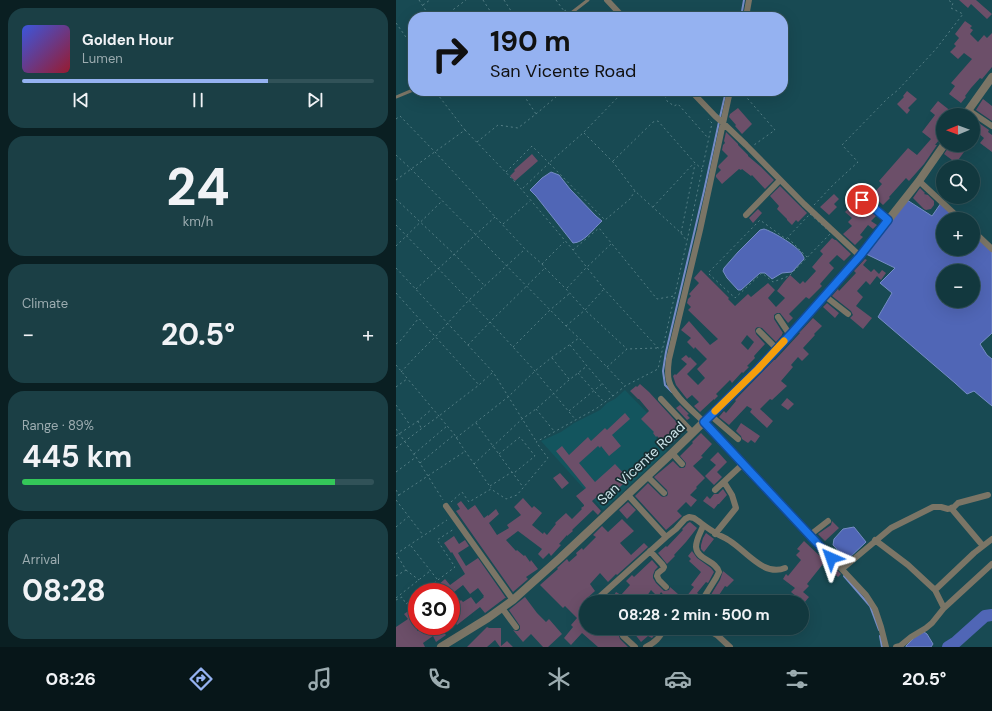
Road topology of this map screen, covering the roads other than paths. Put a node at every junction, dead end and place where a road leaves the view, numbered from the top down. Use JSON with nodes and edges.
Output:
{"nodes":[{"id":1,"x":588,"y":0,"type":"edge"},
{"id":2,"x":607,"y":0,"type":"edge"},
{"id":3,"x":749,"y":0,"type":"edge"},
{"id":4,"x":572,"y":12,"type":"edge"},
{"id":5,"x":618,"y":12,"type":"edge"},
{"id":6,"x":747,"y":12,"type":"edge"},
{"id":7,"x":992,"y":77,"type":"edge"},
{"id":8,"x":408,"y":92,"type":"edge"},
{"id":9,"x":696,"y":96,"type":"edge"},
{"id":10,"x":729,"y":96,"type":"edge"},
{"id":11,"x":396,"y":97,"type":"edge"},
{"id":12,"x":970,"y":108,"type":"edge"},
{"id":13,"x":980,"y":119,"type":"edge"},
{"id":14,"x":724,"y":123,"type":"junction"},
{"id":15,"x":992,"y":126,"type":"edge"},
{"id":16,"x":939,"y":152,"type":"edge"},
{"id":17,"x":780,"y":180,"type":"junction"},
{"id":18,"x":919,"y":180,"type":"junction"},
{"id":19,"x":856,"y":205,"type":"dead end"},
{"id":20,"x":953,"y":212,"type":"edge"},
{"id":21,"x":746,"y":215,"type":"dead end"},
{"id":22,"x":888,"y":220,"type":"junction"},
{"id":23,"x":980,"y":238,"type":"edge"},
{"id":24,"x":992,"y":249,"type":"edge"},
{"id":25,"x":860,"y":256,"type":"junction"},
{"id":26,"x":825,"y":296,"type":"junction"},
{"id":27,"x":848,"y":314,"type":"dead end"},
{"id":28,"x":778,"y":317,"type":"dead end"},
{"id":29,"x":759,"y":331,"type":"dead end"},
{"id":30,"x":790,"y":335,"type":"junction"},
{"id":31,"x":777,"y":349,"type":"junction"},
{"id":32,"x":661,"y":399,"type":"dead end"},
{"id":33,"x":710,"y":416,"type":"junction"},
{"id":34,"x":704,"y":422,"type":"junction"},
{"id":35,"x":692,"y":432,"type":"junction"},
{"id":36,"x":738,"y":439,"type":"dead end"},
{"id":37,"x":672,"y":453,"type":"junction"},
{"id":38,"x":682,"y":464,"type":"dead end"},
{"id":39,"x":743,"y":464,"type":"junction"},
{"id":40,"x":647,"y":476,"type":"junction"},
{"id":41,"x":724,"y":482,"type":"junction"},
{"id":42,"x":715,"y":490,"type":"dead end"},
{"id":43,"x":664,"y":493,"type":"dead end"},
{"id":44,"x":627,"y":494,"type":"junction"},
{"id":45,"x":988,"y":495,"type":"dead end"},
{"id":46,"x":446,"y":506,"type":"road end"},
{"id":47,"x":951,"y":508,"type":"junction"},
{"id":48,"x":828,"y":521,"type":"dead end"},
{"id":49,"x":703,"y":526,"type":"junction"},
{"id":50,"x":715,"y":534,"type":"junction"},
{"id":51,"x":810,"y":535,"type":"junction"},
{"id":52,"x":666,"y":537,"type":"junction"},
{"id":53,"x":992,"y":539,"type":"edge"},
{"id":54,"x":875,"y":540,"type":"junction"},
{"id":55,"x":983,"y":546,"type":"junction"},
{"id":56,"x":650,"y":551,"type":"junction"},
{"id":57,"x":992,"y":564,"type":"edge"},
{"id":58,"x":785,"y":568,"type":"dead end"},
{"id":59,"x":842,"y":569,"type":"junction"},
{"id":60,"x":666,"y":587,"type":"dead end"},
{"id":61,"x":935,"y":590,"type":"junction"},
{"id":62,"x":601,"y":595,"type":"edge"},
{"id":63,"x":705,"y":595,"type":"edge"},
{"id":64,"x":513,"y":600,"type":"junction"},
{"id":65,"x":502,"y":608,"type":"junction"},
{"id":66,"x":944,"y":608,"type":"junction"},
{"id":67,"x":516,"y":627,"type":"dead end"},
{"id":68,"x":659,"y":635,"type":"edge"},
{"id":69,"x":717,"y":635,"type":"edge"},
{"id":70,"x":623,"y":636,"type":"dead end"},
{"id":71,"x":441,"y":647,"type":"edge"},
{"id":72,"x":635,"y":647,"type":"edge"},
{"id":73,"x":646,"y":647,"type":"edge"},
{"id":74,"x":730,"y":647,"type":"edge"},
{"id":75,"x":887,"y":647,"type":"edge"},
{"id":76,"x":896,"y":647,"type":"edge"}],
"edges":[{"from":1,"to":4,"type":"lane"},
{"from":2,"to":5,"type":"street"},
{"from":3,"to":6,"type":"street"},
{"from":7,"to":12,"type":"street"},
{"from":8,"to":11,"type":"lane"},
{"from":9,"to":14,"type":"street"},
{"from":10,"to":14,"type":"street"},
{"from":13,"to":15,"type":"street"},
{"from":14,"to":17,"type":"street"},
{"from":14,"to":34,"type":"street"},
{"from":16,"to":18,"type":"street","name":"San Vicente Road"},
{"from":17,"to":21,"type":"street"},
{"from":17,"to":25,"type":"street"},
{"from":18,"to":20,"type":"street"},
{"from":18,"to":22,"type":"street","name":"San Vicente Road"},
{"from":19,"to":22,"type":"street"},
{"from":22,"to":25,"type":"street","name":"San Vicente Road"},
{"from":23,"to":24,"type":"street"},
{"from":25,"to":26,"type":"street","name":"San Vicente Road"},
{"from":26,"to":27,"type":"street"},
{"from":26,"to":30,"type":"street","name":"San Vicente Road"},
{"from":28,"to":30,"type":"street"},
{"from":29,"to":31,"type":"street"},
{"from":30,"to":31,"type":"street","name":"San Vicente Road"},
{"from":31,"to":33,"type":"street","name":"San Vicente Road"},
{"from":32,"to":35,"type":"street"},
{"from":33,"to":34,"type":"street","name":"San Vicente Road"},
{"from":33,"to":36,"type":"street"},
{"from":34,"to":35,"type":"street","name":"San Vicente Road"},
{"from":34,"to":39,"type":"street"},
{"from":35,"to":37,"type":"street","name":"San Vicente Road"},
{"from":37,"to":38,"type":"street"},
{"from":37,"to":40,"type":"street","name":"San Vicente Road"},
{"from":39,"to":41,"type":"street"},
{"from":39,"to":51,"type":"street"},
{"from":40,"to":43,"type":"street"},
{"from":40,"to":44,"type":"street","name":"San Vicente Road"},
{"from":41,"to":42,"type":"street"},
{"from":41,"to":50,"type":"street"},
{"from":44,"to":52,"type":"street"},
{"from":44,"to":64,"type":"street","name":"San Vicente Road"},
{"from":45,"to":47,"type":"street"},
{"from":46,"to":64,"type":"street"},
{"from":47,"to":54,"type":"street"},
{"from":47,"to":55,"type":"street"},
{"from":48,"to":51,"type":"street"},
{"from":49,"to":50,"type":"street"},
{"from":49,"to":52,"type":"street"},
{"from":49,"to":63,"type":"street"},
{"from":50,"to":58,"type":"street"},
{"from":51,"to":59,"type":"street"},
{"from":52,"to":56,"type":"street"},
{"from":53,"to":55,"type":"street"},
{"from":54,"to":59,"type":"street"},
{"from":54,"to":61,"type":"street"},
{"from":55,"to":61,"type":"street"},
{"from":56,"to":60,"type":"street"},
{"from":56,"to":62,"type":"street"},
{"from":57,"to":66,"type":"street"},
{"from":59,"to":75,"type":"street"},
{"from":61,"to":66,"type":"street"},
{"from":64,"to":65,"type":"street","name":"San Vicente Road"},
{"from":65,"to":67,"type":"street"},
{"from":65,"to":71,"type":"street","name":"San Vicente Road"},
{"from":66,"to":76,"type":"street"},
{"from":68,"to":73,"type":"street"},
{"from":69,"to":74,"type":"street"},
{"from":70,"to":72,"type":"street"}]}
